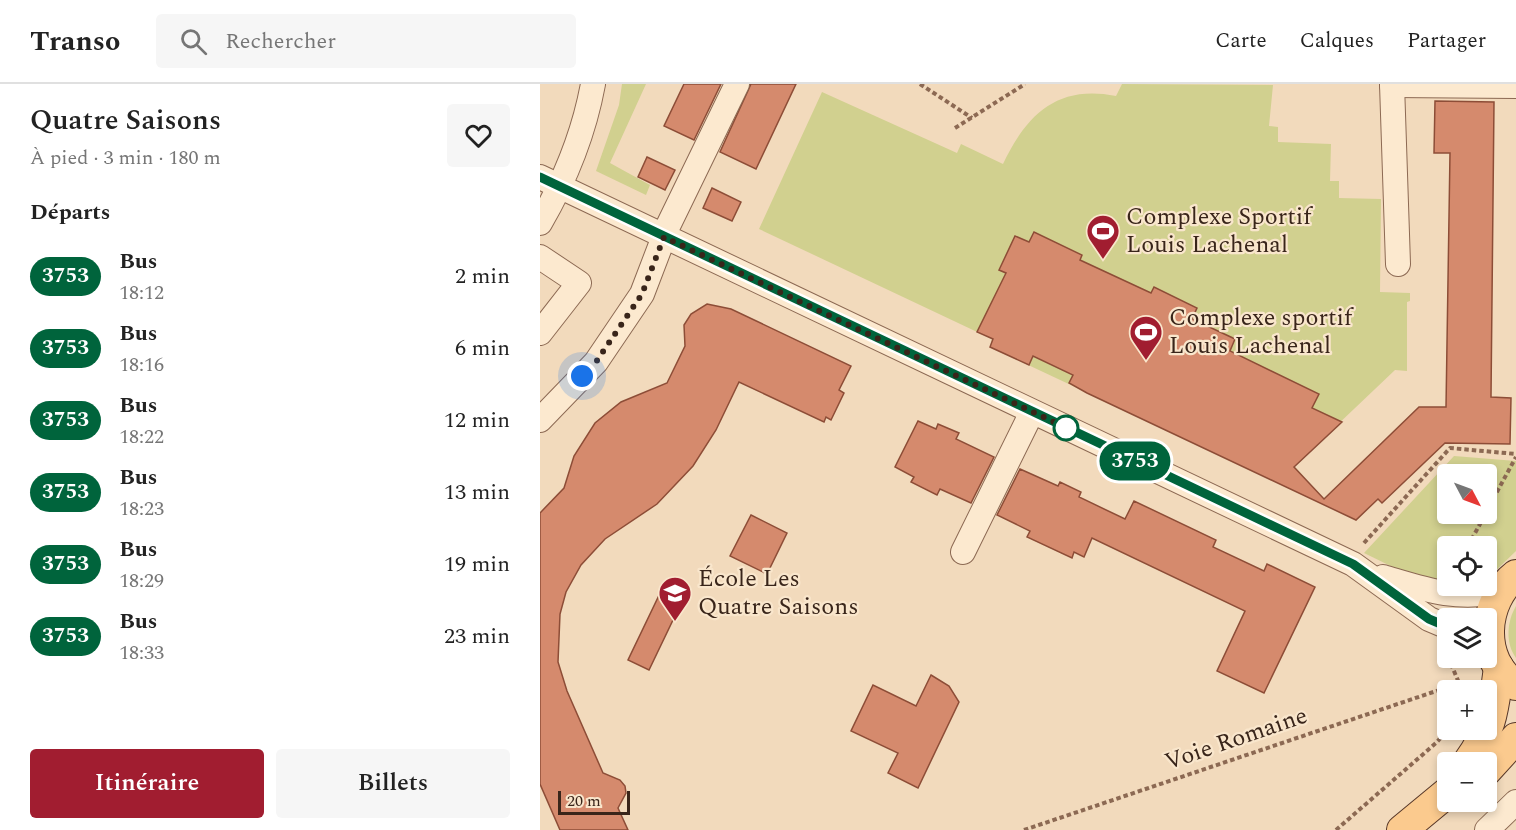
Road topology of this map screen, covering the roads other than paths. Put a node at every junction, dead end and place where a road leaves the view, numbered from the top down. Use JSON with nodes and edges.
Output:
{"nodes":[{"id":1,"x":593,"y":84,"type":"edge"},
{"id":2,"x":737,"y":84,"type":"edge"},
{"id":3,"x":1392,"y":84,"type":"edge"},
{"id":4,"x":1516,"y":86,"type":"edge"},
{"id":5,"x":550,"y":182,"type":"edge"},
{"id":6,"x":540,"y":223,"type":"edge"},
{"id":7,"x":664,"y":237,"type":"junction"},
{"id":8,"x":540,"y":257,"type":"edge"},
{"id":9,"x":1398,"y":264,"type":"dead end"},
{"id":10,"x":540,"y":333,"type":"edge"},
{"id":11,"x":1032,"y":412,"type":"junction"},
{"id":12,"x":540,"y":420,"type":"edge"},
{"id":13,"x":963,"y":552,"type":"dead end"},
{"id":14,"x":1360,"y":568,"type":"junction"},
{"id":15,"x":1508,"y":584,"type":"edge"},
{"id":16,"x":1437,"y":622,"type":"edge"},
{"id":17,"x":1498,"y":661,"type":"edge"},
{"id":18,"x":1516,"y":738,"type":"edge"},
{"id":19,"x":1474,"y":752,"type":"edge"},
{"id":20,"x":1497,"y":759,"type":"edge"},
{"id":21,"x":1437,"y":801,"type":"edge"},
{"id":22,"x":1516,"y":802,"type":"edge"},
{"id":23,"x":1402,"y":830,"type":"edge"},
{"id":24,"x":1488,"y":830,"type":"edge"}],
"edges":[{"from":1,"to":5,"type":"street"},
{"from":2,"to":7,"type":"street"},
{"from":3,"to":4,"type":"street"},
{"from":3,"to":9,"type":"street"},
{"from":5,"to":6,"type":"street"},
{"from":5,"to":7,"type":"street"},
{"from":7,"to":11,"type":"street"},
{"from":7,"to":12,"type":"street"},
{"from":8,"to":10,"type":"street"},
{"from":11,"to":13,"type":"street"},
{"from":11,"to":14,"type":"street"},
{"from":14,"to":15,"type":"street"},
{"from":14,"to":16,"type":"street"},
{"from":15,"to":17,"type":"main road"},
{"from":17,"to":19,"type":"main road"},
{"from":18,"to":20,"type":"main road"},
{"from":21,"to":23,"type":"main road"},
{"from":22,"to":24,"type":"street"}]}
